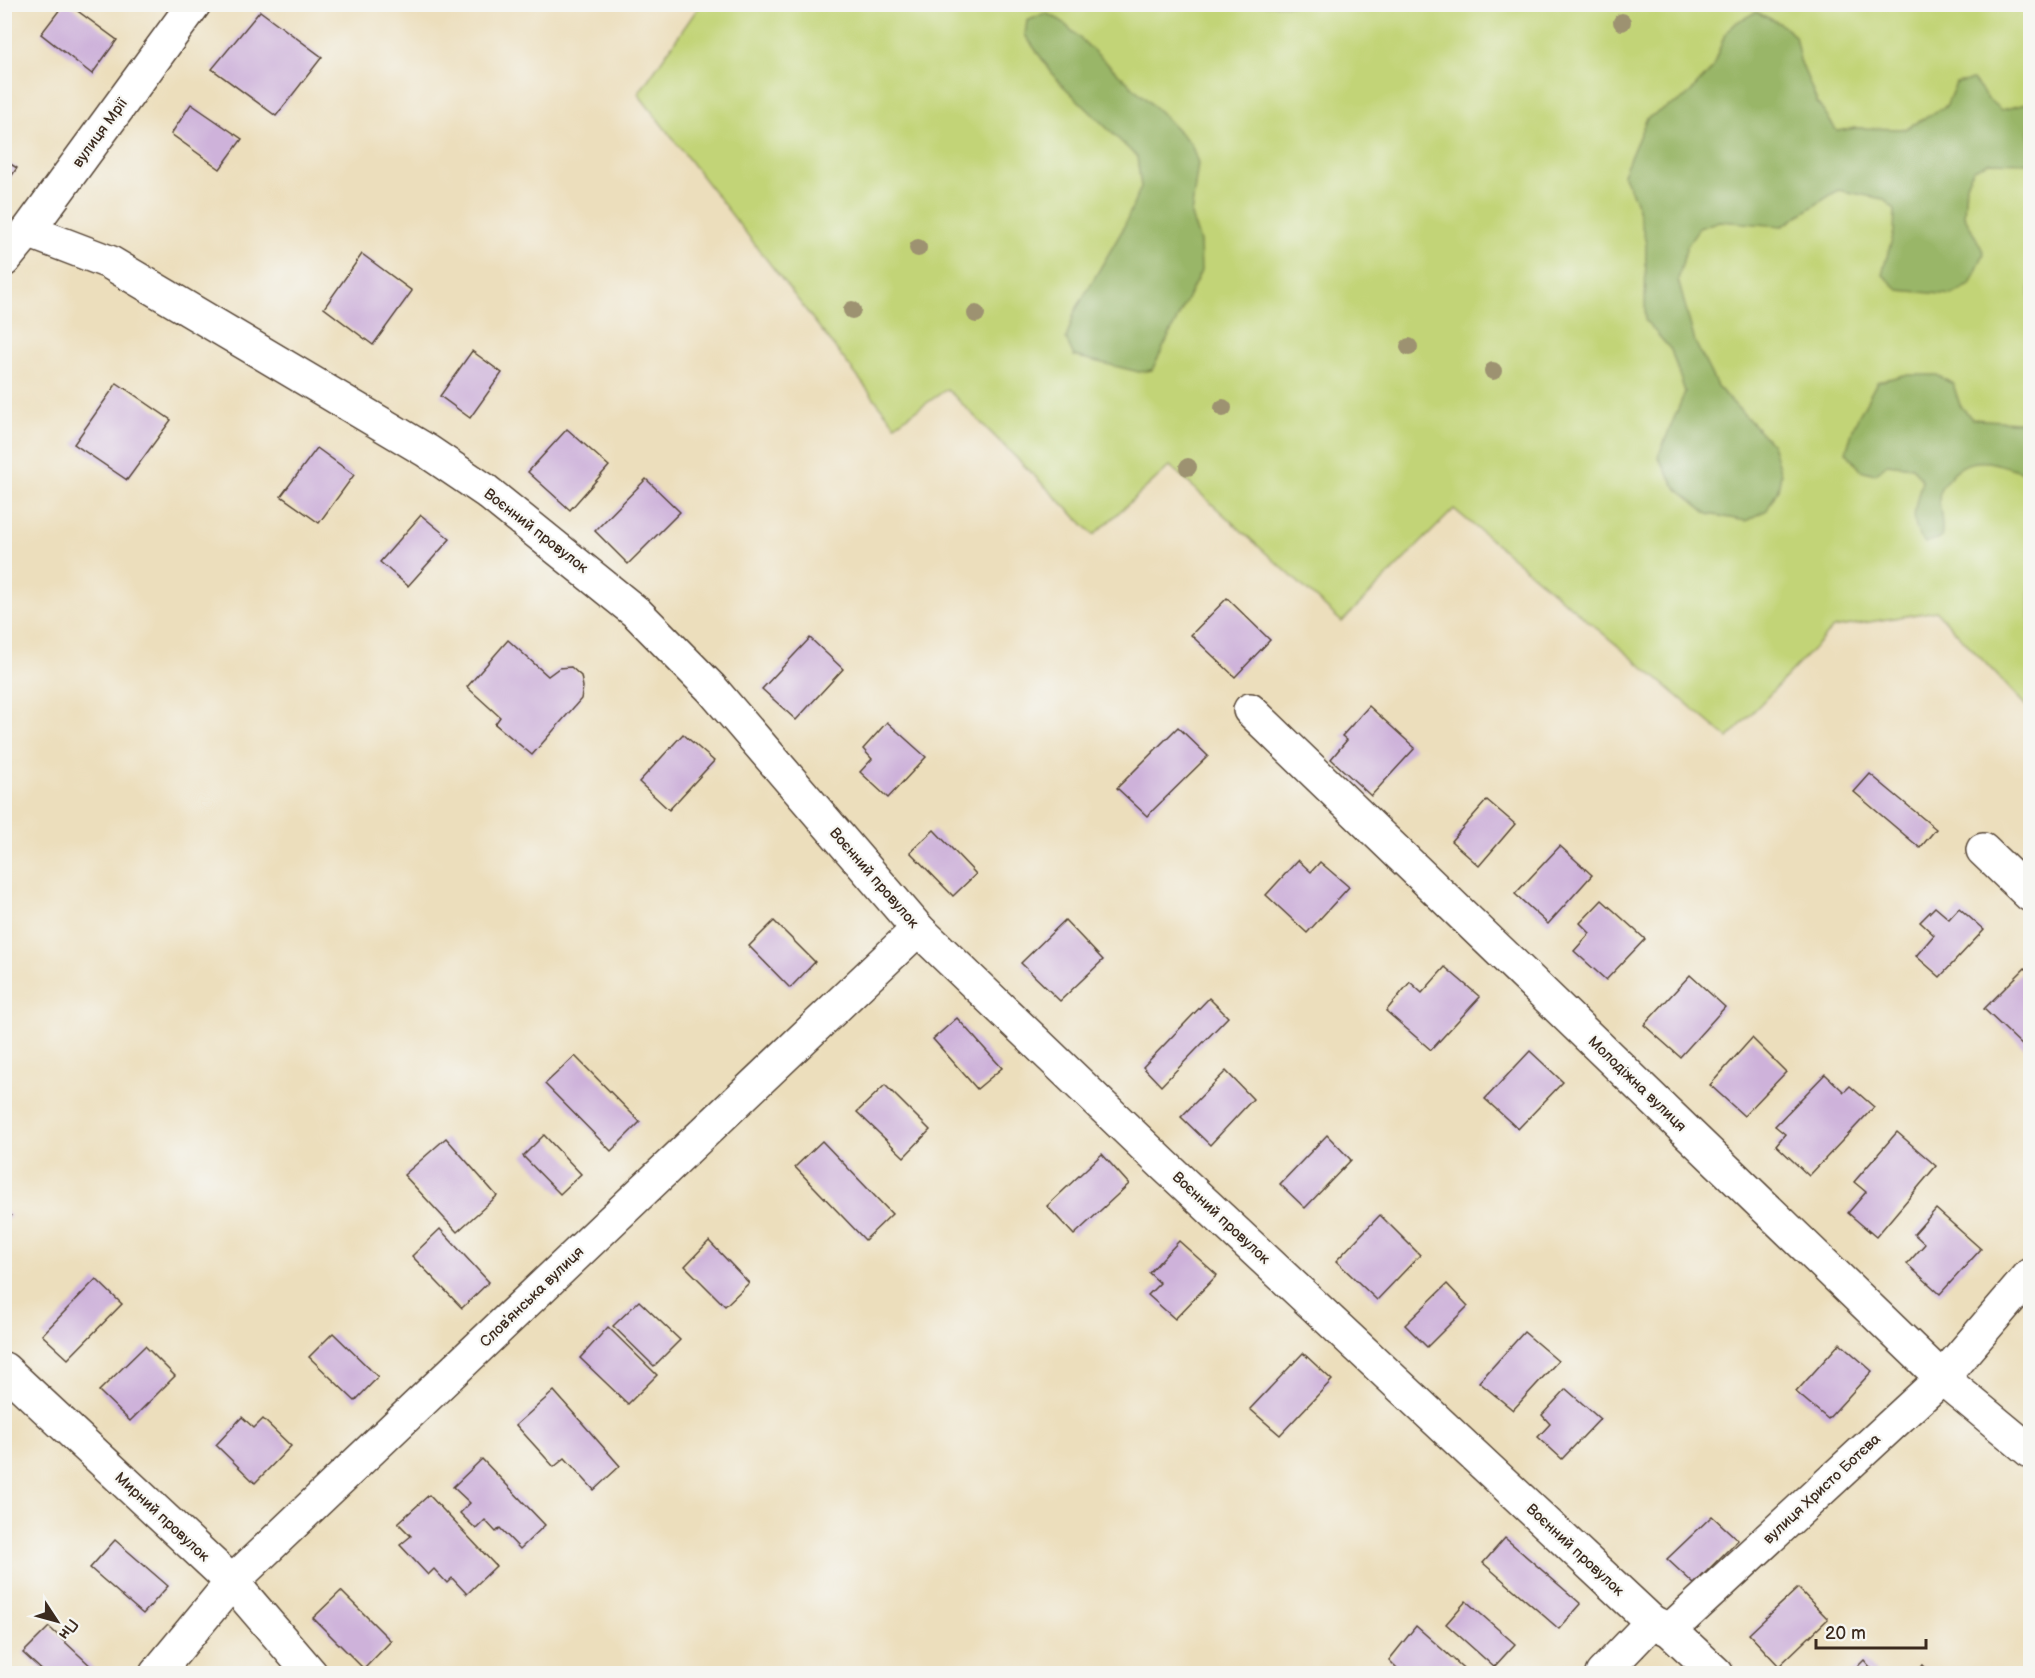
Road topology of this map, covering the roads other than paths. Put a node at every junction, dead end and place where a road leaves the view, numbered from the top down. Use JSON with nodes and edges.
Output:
{"nodes":[{"id":1,"x":194,"y":4,"type":"edge"},
{"id":2,"x":28,"y":231,"type":"junction"},
{"id":3,"x":4,"y":260,"type":"edge"},
{"id":4,"x":1250,"y":710,"type":"dead end"},
{"id":5,"x":1983,"y":850,"type":"dead end"},
{"id":6,"x":2031,"y":896,"type":"edge"},
{"id":7,"x":918,"y":929,"type":"junction"},
{"id":8,"x":2031,"y":1275,"type":"edge"},
{"id":9,"x":4,"y":1369,"type":"edge"},
{"id":10,"x":1942,"y":1378,"type":"junction"},
{"id":11,"x":2031,"y":1451,"type":"edge"},
{"id":12,"x":232,"y":1582,"type":"junction"},
{"id":13,"x":1661,"y":1626,"type":"junction"},
{"id":14,"x":156,"y":1674,"type":"edge"},
{"id":15,"x":311,"y":1674,"type":"edge"},
{"id":16,"x":1602,"y":1674,"type":"edge"},
{"id":17,"x":1717,"y":1674,"type":"edge"}],
"edges":[{"from":1,"to":2,"type":"street","name":"вулиця Мрії"},
{"from":2,"to":3,"type":"street","name":"вулиця Мрії"},
{"from":2,"to":7,"type":"street","name":"Воєнний провулок"},
{"from":4,"to":10,"type":"street","name":"Молодіжна вулиця"},
{"from":5,"to":6,"type":"street"},
{"from":7,"to":12,"type":"street","name":"Словʼянська вулиця"},
{"from":7,"to":13,"type":"street","name":"Воєнний провулок"},
{"from":8,"to":10,"type":"street","name":"вулиця Христо Ботєва"},
{"from":9,"to":12,"type":"street","name":"Мирний провулок"},
{"from":10,"to":11,"type":"street","name":"Молодіжна вулиця"},
{"from":10,"to":13,"type":"street","name":"вулиця Христо Ботєва"},
{"from":12,"to":14,"type":"street","name":"Словʼянська вулиця"},
{"from":12,"to":15,"type":"street","name":"Мирний провулок"},
{"from":13,"to":16,"type":"street","name":"вулиця Христо Ботєва"},
{"from":13,"to":17,"type":"street","name":"Воєнний провулок"}]}
